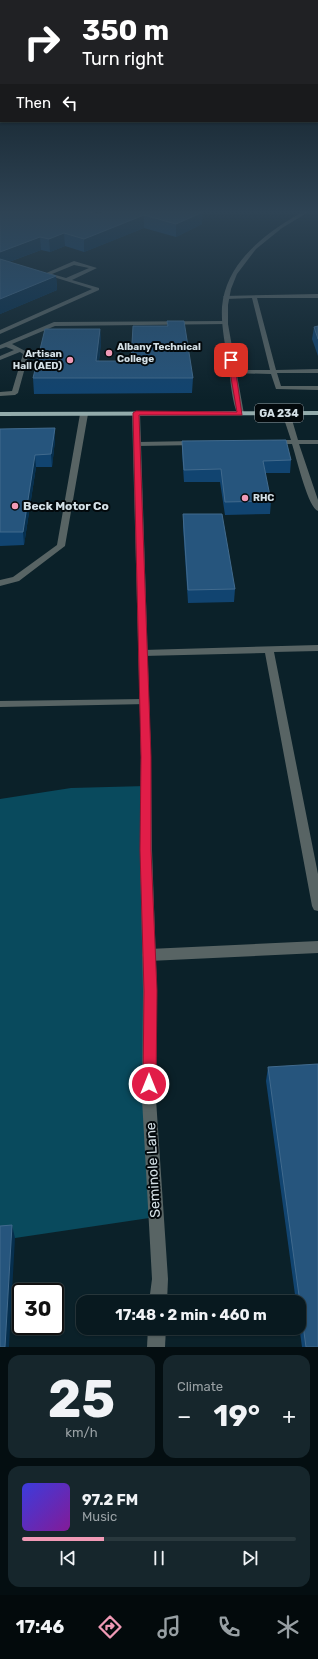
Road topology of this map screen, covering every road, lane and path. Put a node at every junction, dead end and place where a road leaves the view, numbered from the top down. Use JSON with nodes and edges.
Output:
{"nodes":[{"id":1,"x":47,"y":274,"type":"edge"},
{"id":2,"x":80,"y":274,"type":"edge"},
{"id":3,"x":236,"y":274,"type":"edge"},
{"id":4,"x":66,"y":280,"type":"junction"},
{"id":5,"x":318,"y":296,"type":"edge"},
{"id":6,"x":226,"y":297,"type":"junction"},
{"id":7,"x":254,"y":297,"type":"junction"},
{"id":8,"x":225,"y":324,"type":"junction"},
{"id":9,"x":0,"y":332,"type":"edge"},
{"id":10,"x":3,"y":346,"type":"edge"},
{"id":11,"x":20,"y":350,"type":"junction"},
{"id":12,"x":0,"y":358,"type":"edge"},
{"id":13,"x":232,"y":372,"type":"junction"},
{"id":14,"x":273,"y":372,"type":"junction"},
{"id":15,"x":318,"y":372,"type":"edge"},
{"id":16,"x":318,"y":388,"type":"edge"},
{"id":17,"x":0,"y":394,"type":"edge"},
{"id":18,"x":136,"y":413,"type":"junction"},
{"id":19,"x":286,"y":413,"type":"junction"},
{"id":20,"x":318,"y":413,"type":"edge"},
{"id":21,"x":0,"y":414,"type":"edge"},
{"id":22,"x":84,"y":414,"type":"junction"},
{"id":23,"x":240,"y":414,"type":"junction"},
{"id":24,"x":295,"y":441,"type":"junction"},
{"id":25,"x":264,"y":442,"type":"edge"},
{"id":26,"x":318,"y":442,"type":"edge"},
{"id":27,"x":200,"y":443,"type":"edge"},
{"id":28,"x":137,"y":444,"type":"junction"},
{"id":29,"x":318,"y":509,"type":"edge"},
{"id":30,"x":0,"y":583,"type":"edge"},
{"id":31,"x":318,"y":648,"type":"edge"},
{"id":32,"x":269,"y":650,"type":"junction"},
{"id":33,"x":143,"y":653,"type":"junction"},
{"id":34,"x":144,"y":702,"type":"junction"},
{"id":35,"x":0,"y":704,"type":"edge"},
{"id":36,"x":318,"y":906,"type":"edge"},
{"id":37,"x":318,"y":947,"type":"edge"},
{"id":38,"x":149,"y":955,"type":"junction"},
{"id":39,"x":159,"y":1295,"type":"edge"},
{"id":40,"x":157,"y":1335,"type":"edge"},
{"id":41,"x":156,"y":1347,"type":"edge"}],
"edges":[{"from":1,"to":4,"type":"street"},
{"from":2,"to":4,"type":"street"},
{"from":3,"to":6,"type":"street"},
{"from":4,"to":9,"type":"street"},
{"from":5,"to":7,"type":"street"},
{"from":6,"to":7,"type":"street"},
{"from":6,"to":8,"type":"street"},
{"from":7,"to":14,"type":"street"},
{"from":8,"to":10,"type":"street"},
{"from":8,"to":13,"type":"street"},
{"from":10,"to":11,"type":"street"},
{"from":11,"to":12,"type":"street"},
{"from":11,"to":17,"type":"street"},
{"from":13,"to":14,"type":"street"},
{"from":13,"to":23,"type":"street"},
{"from":14,"to":15,"type":"street"},
{"from":14,"to":16,"type":"street"},
{"from":18,"to":22,"type":"main road","number":"GA 234"},
{"from":18,"to":23,"type":"main road","number":"GA 234"},
{"from":18,"to":28,"type":"street","name":"Seminole Lane"},
{"from":19,"to":20,"type":"main road","number":"GA 234"},
{"from":19,"to":23,"type":"main road","number":"GA 234"},
{"from":19,"to":24,"type":"street"},
{"from":21,"to":22,"type":"main road","number":"GA 234"},
{"from":22,"to":30,"type":"street"},
{"from":24,"to":25,"type":"street"},
{"from":24,"to":26,"type":"street"},
{"from":24,"to":29,"type":"street"},
{"from":27,"to":28,"type":"street"},
{"from":28,"to":33,"type":"street","name":"Seminole Lane"},
{"from":31,"to":32,"type":"street"},
{"from":32,"to":33,"type":"street"},
{"from":32,"to":36,"type":"street"},
{"from":33,"to":34,"type":"street","name":"Seminole Lane"},
{"from":34,"to":35,"type":"street"},
{"from":34,"to":38,"type":"street","name":"Seminole Lane"},
{"from":37,"to":38,"type":"street"},
{"from":38,"to":39,"type":"street","name":"Seminole Lane"},
{"from":40,"to":41,"type":"street"}]}
